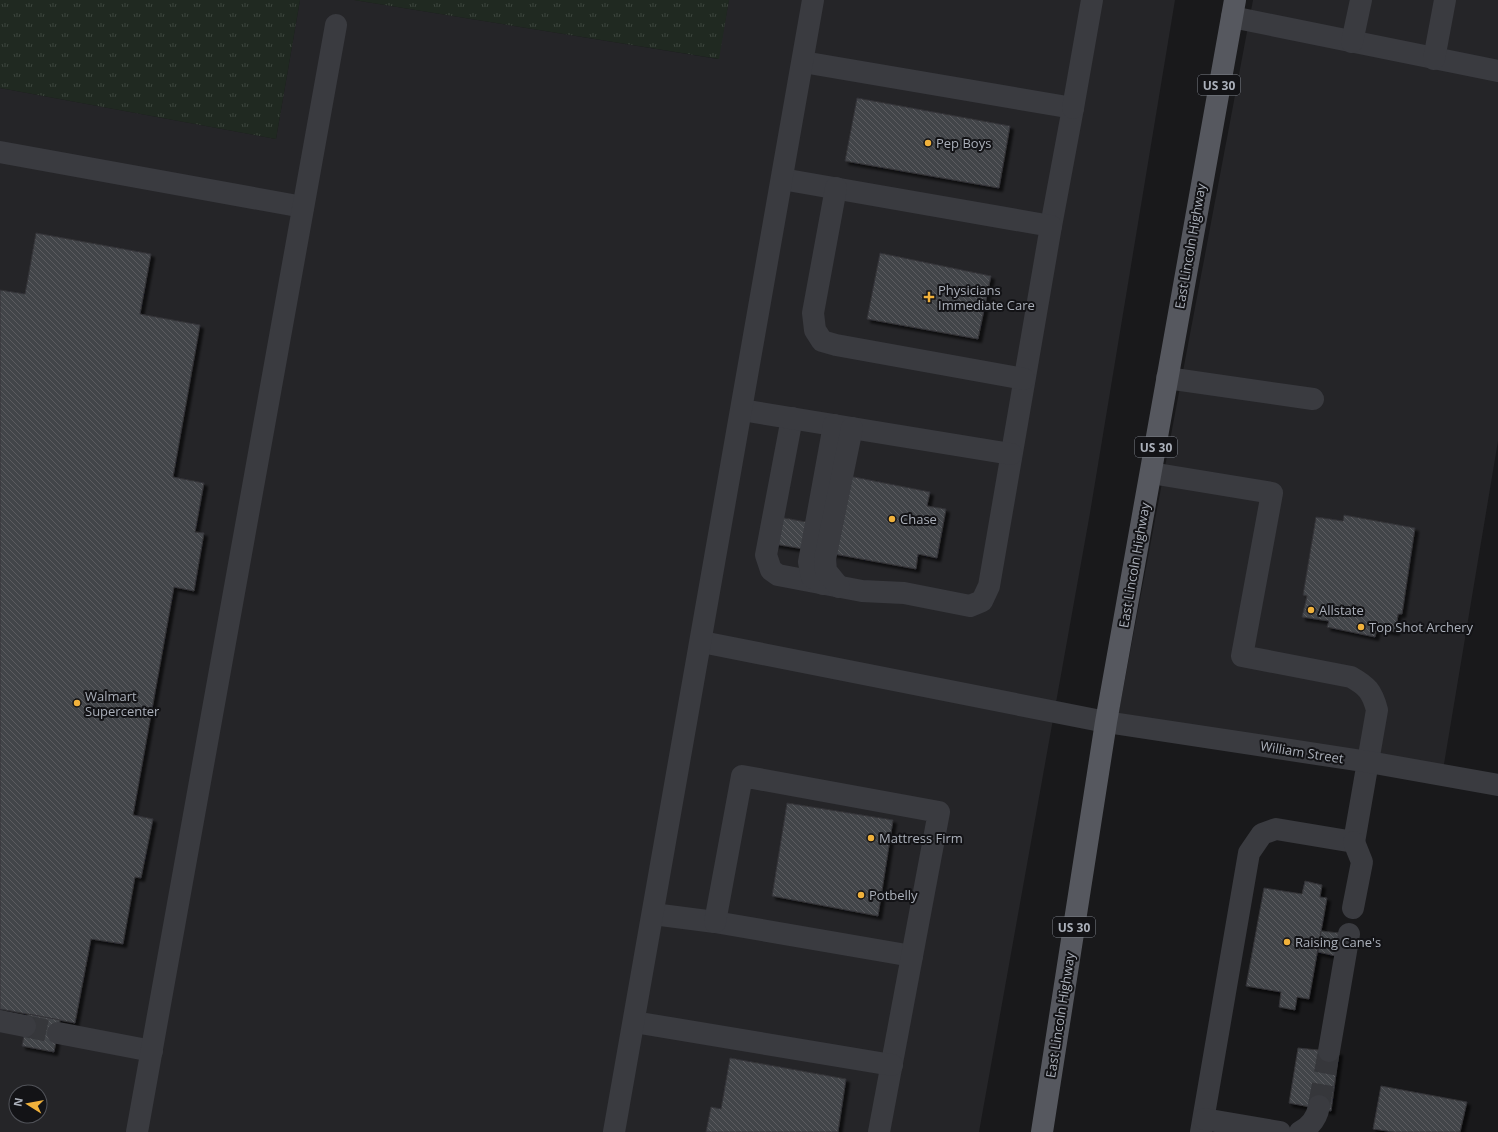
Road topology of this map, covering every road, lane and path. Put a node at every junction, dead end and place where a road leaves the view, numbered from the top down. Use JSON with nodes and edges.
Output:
{"nodes":[{"id":1,"x":813,"y":0,"type":"edge"},
{"id":2,"x":1092,"y":0,"type":"edge"},
{"id":3,"x":1360,"y":0,"type":"edge"},
{"id":4,"x":1445,"y":0,"type":"edge"},
{"id":5,"x":1234,"y":9,"type":"edge"},
{"id":6,"x":336,"y":25,"type":"dead end"},
{"id":7,"x":1352,"y":42,"type":"junction"},
{"id":8,"x":1434,"y":58,"type":"junction"},
{"id":9,"x":802,"y":62,"type":"junction"},
{"id":10,"x":1498,"y":71,"type":"edge"},
{"id":11,"x":1073,"y":108,"type":"junction"},
{"id":12,"x":0,"y":152,"type":"edge"},
{"id":13,"x":782,"y":179,"type":"junction"},
{"id":14,"x":836,"y":188,"type":"junction"},
{"id":15,"x":303,"y":207,"type":"junction"},
{"id":16,"x":1051,"y":226,"type":"junction"},
{"id":17,"x":1167,"y":378,"type":"junction"},
{"id":18,"x":1024,"y":379,"type":"junction"},
{"id":19,"x":1313,"y":400,"type":"dead end"},
{"id":20,"x":742,"y":410,"type":"junction"},
{"id":21,"x":820,"y":423,"type":"junction"},
{"id":22,"x":1011,"y":454,"type":"junction"},
{"id":23,"x":1151,"y":473,"type":"junction"},
{"id":24,"x":814,"y":582,"type":"junction"},
{"id":25,"x":702,"y":642,"type":"junction"},
{"id":26,"x":1106,"y":722,"type":"junction"},
{"id":27,"x":1369,"y":762,"type":"junction"},
{"id":28,"x":1498,"y":785,"type":"edge"},
{"id":29,"x":1354,"y":842,"type":"junction"},
{"id":30,"x":1353,"y":908,"type":"dead end"},
{"id":31,"x":653,"y":914,"type":"junction"},
{"id":32,"x":715,"y":922,"type":"junction"},
{"id":33,"x":1349,"y":934,"type":"dead end"},
{"id":34,"x":912,"y":956,"type":"junction"},
{"id":35,"x":0,"y":1022,"type":"edge"},
{"id":36,"x":634,"y":1022,"type":"junction"},
{"id":37,"x":25,"y":1026,"type":"tunnel mouth"},
{"id":38,"x":58,"y":1033,"type":"tunnel mouth"},
{"id":39,"x":152,"y":1051,"type":"junction"},
{"id":40,"x":1328,"y":1051,"type":"tunnel mouth"},
{"id":41,"x":892,"y":1065,"type":"junction"},
{"id":42,"x":1319,"y":1106,"type":"tunnel mouth"},
{"id":43,"x":1202,"y":1126,"type":"edge"},
{"id":44,"x":137,"y":1132,"type":"edge"},
{"id":45,"x":614,"y":1132,"type":"edge"},
{"id":46,"x":879,"y":1132,"type":"edge"},
{"id":47,"x":1042,"y":1132,"type":"edge"},
{"id":48,"x":1280,"y":1132,"type":"edge"},
{"id":49,"x":1300,"y":1132,"type":"edge"}],
"edges":[{"from":1,"to":9,"type":"street"},
{"from":2,"to":11,"type":"street"},
{"from":3,"to":7,"type":"street"},
{"from":4,"to":8,"type":"street"},
{"from":5,"to":7,"type":"street"},
{"from":5,"to":17,"type":"main road","name":"East Lincoln Highway","number":"US 30"},
{"from":6,"to":15,"type":"street"},
{"from":7,"to":8,"type":"street"},
{"from":8,"to":10,"type":"street"},
{"from":9,"to":11,"type":"street"},
{"from":9,"to":13,"type":"street"},
{"from":11,"to":16,"type":"street"},
{"from":12,"to":15,"type":"street"},
{"from":13,"to":14,"type":"street"},
{"from":13,"to":20,"type":"street"},
{"from":14,"to":16,"type":"street"},
{"from":14,"to":18,"type":"street"},
{"from":15,"to":39,"type":"street"},
{"from":16,"to":18,"type":"street"},
{"from":17,"to":19,"type":"street"},
{"from":17,"to":23,"type":"main road","name":"East Lincoln Highway","number":"US 30"},
{"from":18,"to":22,"type":"street"},
{"from":20,"to":21,"type":"street"},
{"from":20,"to":25,"type":"street"},
{"from":21,"to":22,"type":"street"},
{"from":21,"to":24,"type":"street"},
{"from":21,"to":24,"type":"street"},
{"from":21,"to":24,"type":"street"},
{"from":22,"to":24,"type":"street"},
{"from":23,"to":26,"type":"main road","name":"East Lincoln Highway","number":"US 30"},
{"from":23,"to":27,"type":"street"},
{"from":25,"to":26,"type":"street","name":"William Street"},
{"from":25,"to":31,"type":"street"},
{"from":26,"to":27,"type":"street","name":"William Street"},
{"from":26,"to":47,"type":"main road","name":"East Lincoln Highway","number":"US 30"},
{"from":27,"to":28,"type":"street","name":"William Street"},
{"from":27,"to":29,"type":"street"},
{"from":29,"to":30,"type":"street"},
{"from":29,"to":43,"type":"street"},
{"from":31,"to":32,"type":"street"},
{"from":31,"to":36,"type":"street"},
{"from":32,"to":34,"type":"street"},
{"from":32,"to":34,"type":"street"},
{"from":33,"to":40,"type":"street"},
{"from":34,"to":41,"type":"street"},
{"from":35,"to":37,"type":"street"},
{"from":36,"to":41,"type":"street"},
{"from":36,"to":45,"type":"street"},
{"from":38,"to":39,"type":"street"},
{"from":39,"to":44,"type":"street"},
{"from":41,"to":46,"type":"street"},
{"from":42,"to":49,"type":"street"},
{"from":43,"to":48,"type":"street"}]}
